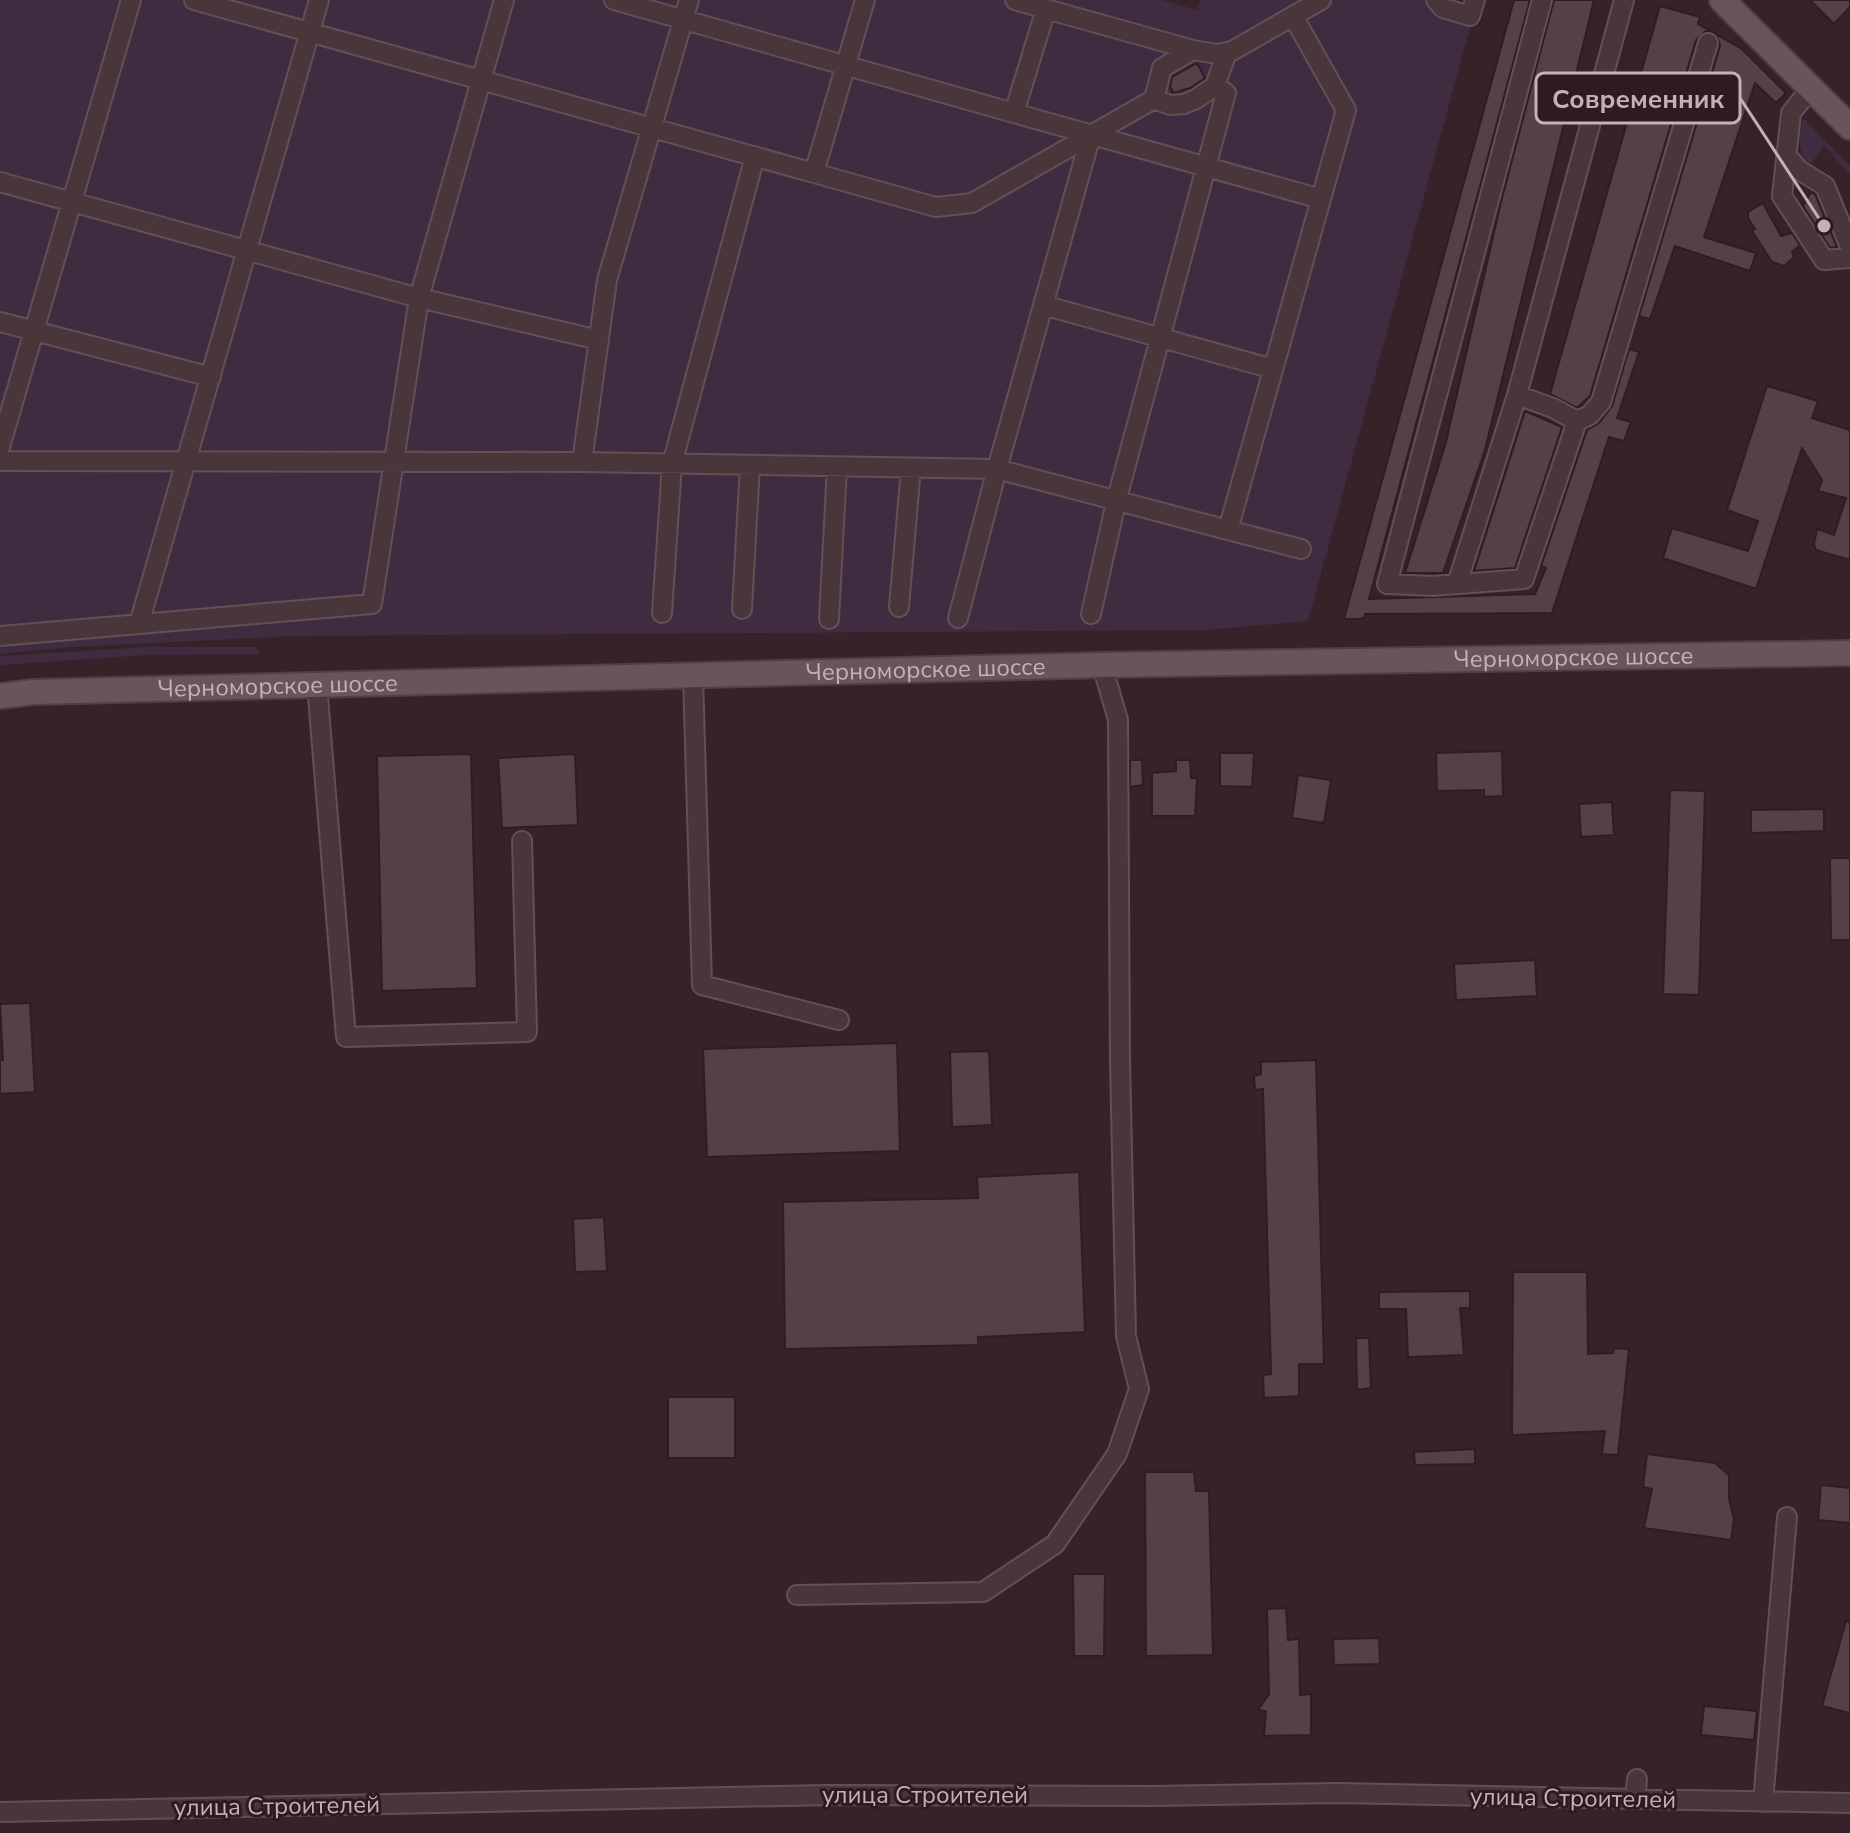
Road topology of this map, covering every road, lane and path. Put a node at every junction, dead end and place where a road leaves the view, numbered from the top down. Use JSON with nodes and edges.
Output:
{"nodes":[{"id":1,"x":131,"y":0,"type":"edge"},
{"id":2,"x":194,"y":0,"type":"edge"},
{"id":3,"x":319,"y":0,"type":"edge"},
{"id":4,"x":504,"y":0,"type":"edge"},
{"id":5,"x":614,"y":0,"type":"edge"},
{"id":6,"x":689,"y":0,"type":"edge"},
{"id":7,"x":865,"y":0,"type":"edge"},
{"id":8,"x":1015,"y":0,"type":"edge"},
{"id":9,"x":1321,"y":0,"type":"edge"},
{"id":10,"x":1436,"y":0,"type":"edge"},
{"id":11,"x":1475,"y":0,"type":"edge"},
{"id":12,"x":1542,"y":0,"type":"edge"},
{"id":13,"x":1624,"y":0,"type":"edge"},
{"id":14,"x":1722,"y":0,"type":"edge"},
{"id":15,"x":1046,"y":9,"type":"junction"},
{"id":16,"x":1293,"y":16,"type":"junction"},
{"id":17,"x":684,"y":20,"type":"junction"},
{"id":18,"x":310,"y":32,"type":"junction"},
{"id":19,"x":1708,"y":43,"type":"dead end"},
{"id":20,"x":1193,"y":50,"type":"junction"},
{"id":21,"x":1227,"y":52,"type":"junction"},
{"id":22,"x":845,"y":66,"type":"junction"},
{"id":23,"x":482,"y":80,"type":"junction"},
{"id":24,"x":1215,"y":86,"type":"junction"},
{"id":25,"x":1811,"y":88,"type":"junction"},
{"id":26,"x":1154,"y":99,"type":"junction"},
{"id":27,"x":1014,"y":113,"type":"junction"},
{"id":28,"x":652,"y":127,"type":"junction"},
{"id":29,"x":1850,"y":127,"type":"edge"},
{"id":30,"x":1091,"y":135,"type":"junction"},
{"id":31,"x":755,"y":156,"type":"junction"},
{"id":32,"x":1787,"y":156,"type":"junction"},
{"id":33,"x":1205,"y":169,"type":"junction"},
{"id":34,"x":814,"y":173,"type":"junction"},
{"id":35,"x":0,"y":182,"type":"edge"},
{"id":36,"x":1321,"y":199,"type":"junction"},
{"id":37,"x":71,"y":202,"type":"junction"},
{"id":38,"x":1850,"y":247,"type":"edge"},
{"id":39,"x":248,"y":251,"type":"junction"},
{"id":40,"x":1850,"y":258,"type":"edge"},
{"id":41,"x":419,"y":298,"type":"junction"},
{"id":42,"x":1043,"y":305,"type":"junction"},
{"id":43,"x":0,"y":322,"type":"edge"},
{"id":44,"x":34,"y":330,"type":"junction"},
{"id":45,"x":1160,"y":338,"type":"junction"},
{"id":46,"x":599,"y":340,"type":"junction"},
{"id":47,"x":1273,"y":369,"type":"junction"},
{"id":48,"x":211,"y":377,"type":"junction"},
{"id":49,"x":1517,"y":395,"type":"junction"},
{"id":50,"x":1577,"y":421,"type":"junction"},
{"id":51,"x":0,"y":447,"type":"edge"},
{"id":52,"x":0,"y":461,"type":"edge"},
{"id":53,"x":187,"y":461,"type":"junction"},
{"id":54,"x":392,"y":461,"type":"junction"},
{"id":55,"x":582,"y":462,"type":"junction"},
{"id":56,"x":672,"y":464,"type":"junction"},
{"id":57,"x":750,"y":465,"type":"junction"},
{"id":58,"x":837,"y":467,"type":"junction"},
{"id":59,"x":911,"y":468,"type":"junction"},
{"id":60,"x":997,"y":469,"type":"junction"},
{"id":61,"x":1116,"y":502,"type":"junction"},
{"id":62,"x":1228,"y":530,"type":"junction"},
{"id":63,"x":1301,"y":549,"type":"dead end"},
{"id":64,"x":1457,"y":584,"type":"junction"},
{"id":65,"x":899,"y":607,"type":"dead end"},
{"id":66,"x":742,"y":609,"type":"dead end"},
{"id":67,"x":662,"y":613,"type":"dead end"},
{"id":68,"x":1091,"y":614,"type":"dead end"},
{"id":69,"x":958,"y":618,"type":"dead end"},
{"id":70,"x":829,"y":619,"type":"dead end"},
{"id":71,"x":139,"y":624,"type":"junction"},
{"id":72,"x":0,"y":636,"type":"edge"},
{"id":73,"x":1850,"y":653,"type":"edge"},
{"id":74,"x":1102,"y":665,"type":"junction"},
{"id":75,"x":693,"y":675,"type":"junction"},
{"id":76,"x":317,"y":685,"type":"junction"},
{"id":77,"x":0,"y":696,"type":"edge"},
{"id":78,"x":522,"y":841,"type":"dead end"},
{"id":79,"x":839,"y":1020,"type":"dead end"},
{"id":80,"x":1787,"y":1517,"type":"dead end"},
{"id":81,"x":797,"y":1595,"type":"dead end"},
{"id":82,"x":1637,"y":1779,"type":"dead end"},
{"id":83,"x":1635,"y":1799,"type":"junction"},
{"id":84,"x":1763,"y":1802,"type":"junction"},
{"id":85,"x":1850,"y":1803,"type":"edge"},
{"id":86,"x":0,"y":1812,"type":"edge"}],
"edges":[{"from":1,"to":37,"type":"street"},
{"from":2,"to":18,"type":"street"},
{"from":3,"to":18,"type":"street"},
{"from":4,"to":23,"type":"street"},
{"from":5,"to":17,"type":"street"},
{"from":6,"to":17,"type":"street"},
{"from":7,"to":22,"type":"street"},
{"from":8,"to":15,"type":"street"},
{"from":9,"to":16,"type":"street"},
{"from":10,"to":11,"type":"street"},
{"from":12,"to":64,"type":"street"},
{"from":13,"to":49,"type":"street"},
{"from":14,"to":25,"type":"main road"},
{"from":15,"to":20,"type":"street"},
{"from":15,"to":27,"type":"street"},
{"from":16,"to":21,"type":"street"},
{"from":16,"to":36,"type":"street"},
{"from":17,"to":22,"type":"street"},
{"from":17,"to":28,"type":"street"},
{"from":18,"to":23,"type":"street"},
{"from":18,"to":39,"type":"street"},
{"from":19,"to":50,"type":"street"},
{"from":20,"to":21,"type":"street"},
{"from":20,"to":26,"type":"street"},
{"from":21,"to":24,"type":"street"},
{"from":22,"to":27,"type":"street"},
{"from":22,"to":34,"type":"street"},
{"from":23,"to":28,"type":"street"},
{"from":23,"to":41,"type":"street"},
{"from":24,"to":26,"type":"street"},
{"from":24,"to":33,"type":"street"},
{"from":25,"to":29,"type":"main road"},
{"from":25,"to":32,"type":"street"},
{"from":26,"to":30,"type":"street"},
{"from":27,"to":30,"type":"street"},
{"from":28,"to":31,"type":"street"},
{"from":28,"to":46,"type":"street"},
{"from":30,"to":33,"type":"street"},
{"from":30,"to":34,"type":"street"},
{"from":30,"to":42,"type":"street"},
{"from":31,"to":34,"type":"street"},
{"from":31,"to":56,"type":"street"},
{"from":32,"to":38,"type":"street"},
{"from":32,"to":40,"type":"street"},
{"from":33,"to":36,"type":"street"},
{"from":33,"to":45,"type":"street"},
{"from":35,"to":37,"type":"street"},
{"from":36,"to":47,"type":"street"},
{"from":37,"to":39,"type":"street"},
{"from":37,"to":44,"type":"street"},
{"from":39,"to":41,"type":"street"},
{"from":39,"to":48,"type":"street"},
{"from":41,"to":46,"type":"street"},
{"from":41,"to":54,"type":"street"},
{"from":42,"to":45,"type":"street"},
{"from":42,"to":60,"type":"street"},
{"from":43,"to":44,"type":"street"},
{"from":44,"to":48,"type":"street"},
{"from":44,"to":51,"type":"street"},
{"from":45,"to":47,"type":"street"},
{"from":45,"to":61,"type":"street"},
{"from":46,"to":55,"type":"street"},
{"from":47,"to":62,"type":"street"},
{"from":48,"to":53,"type":"street"},
{"from":49,"to":50,"type":"street"},
{"from":49,"to":64,"type":"street"},
{"from":50,"to":64,"type":"street"},
{"from":52,"to":53,"type":"street"},
{"from":53,"to":54,"type":"street"},
{"from":53,"to":71,"type":"street"},
{"from":54,"to":55,"type":"street"},
{"from":54,"to":71,"type":"street"},
{"from":55,"to":56,"type":"street"},
{"from":56,"to":57,"type":"street"},
{"from":56,"to":67,"type":"street"},
{"from":57,"to":58,"type":"street"},
{"from":57,"to":66,"type":"street"},
{"from":58,"to":59,"type":"street"},
{"from":58,"to":70,"type":"street"},
{"from":59,"to":60,"type":"street"},
{"from":59,"to":65,"type":"street"},
{"from":60,"to":61,"type":"street"},
{"from":60,"to":69,"type":"street"},
{"from":61,"to":62,"type":"street"},
{"from":61,"to":68,"type":"street"},
{"from":62,"to":63,"type":"street"},
{"from":71,"to":72,"type":"street"},
{"from":73,"to":74,"type":"main road","name":"Черноморское шоссе"},
{"from":74,"to":75,"type":"main road","name":"Черноморское шоссе"},
{"from":74,"to":81,"type":"street"},
{"from":75,"to":76,"type":"main road","name":"Черноморское шоссе"},
{"from":75,"to":79,"type":"street"},
{"from":76,"to":77,"type":"main road","name":"Черноморское шоссе"},
{"from":76,"to":78,"type":"street"},
{"from":80,"to":84,"type":"street"},
{"from":82,"to":83,"type":"street"},
{"from":83,"to":84,"type":"street","name":"улица Строителей"},
{"from":83,"to":86,"type":"street","name":"улица Строителей"},
{"from":84,"to":85,"type":"street","name":"улица Строителей"}]}
